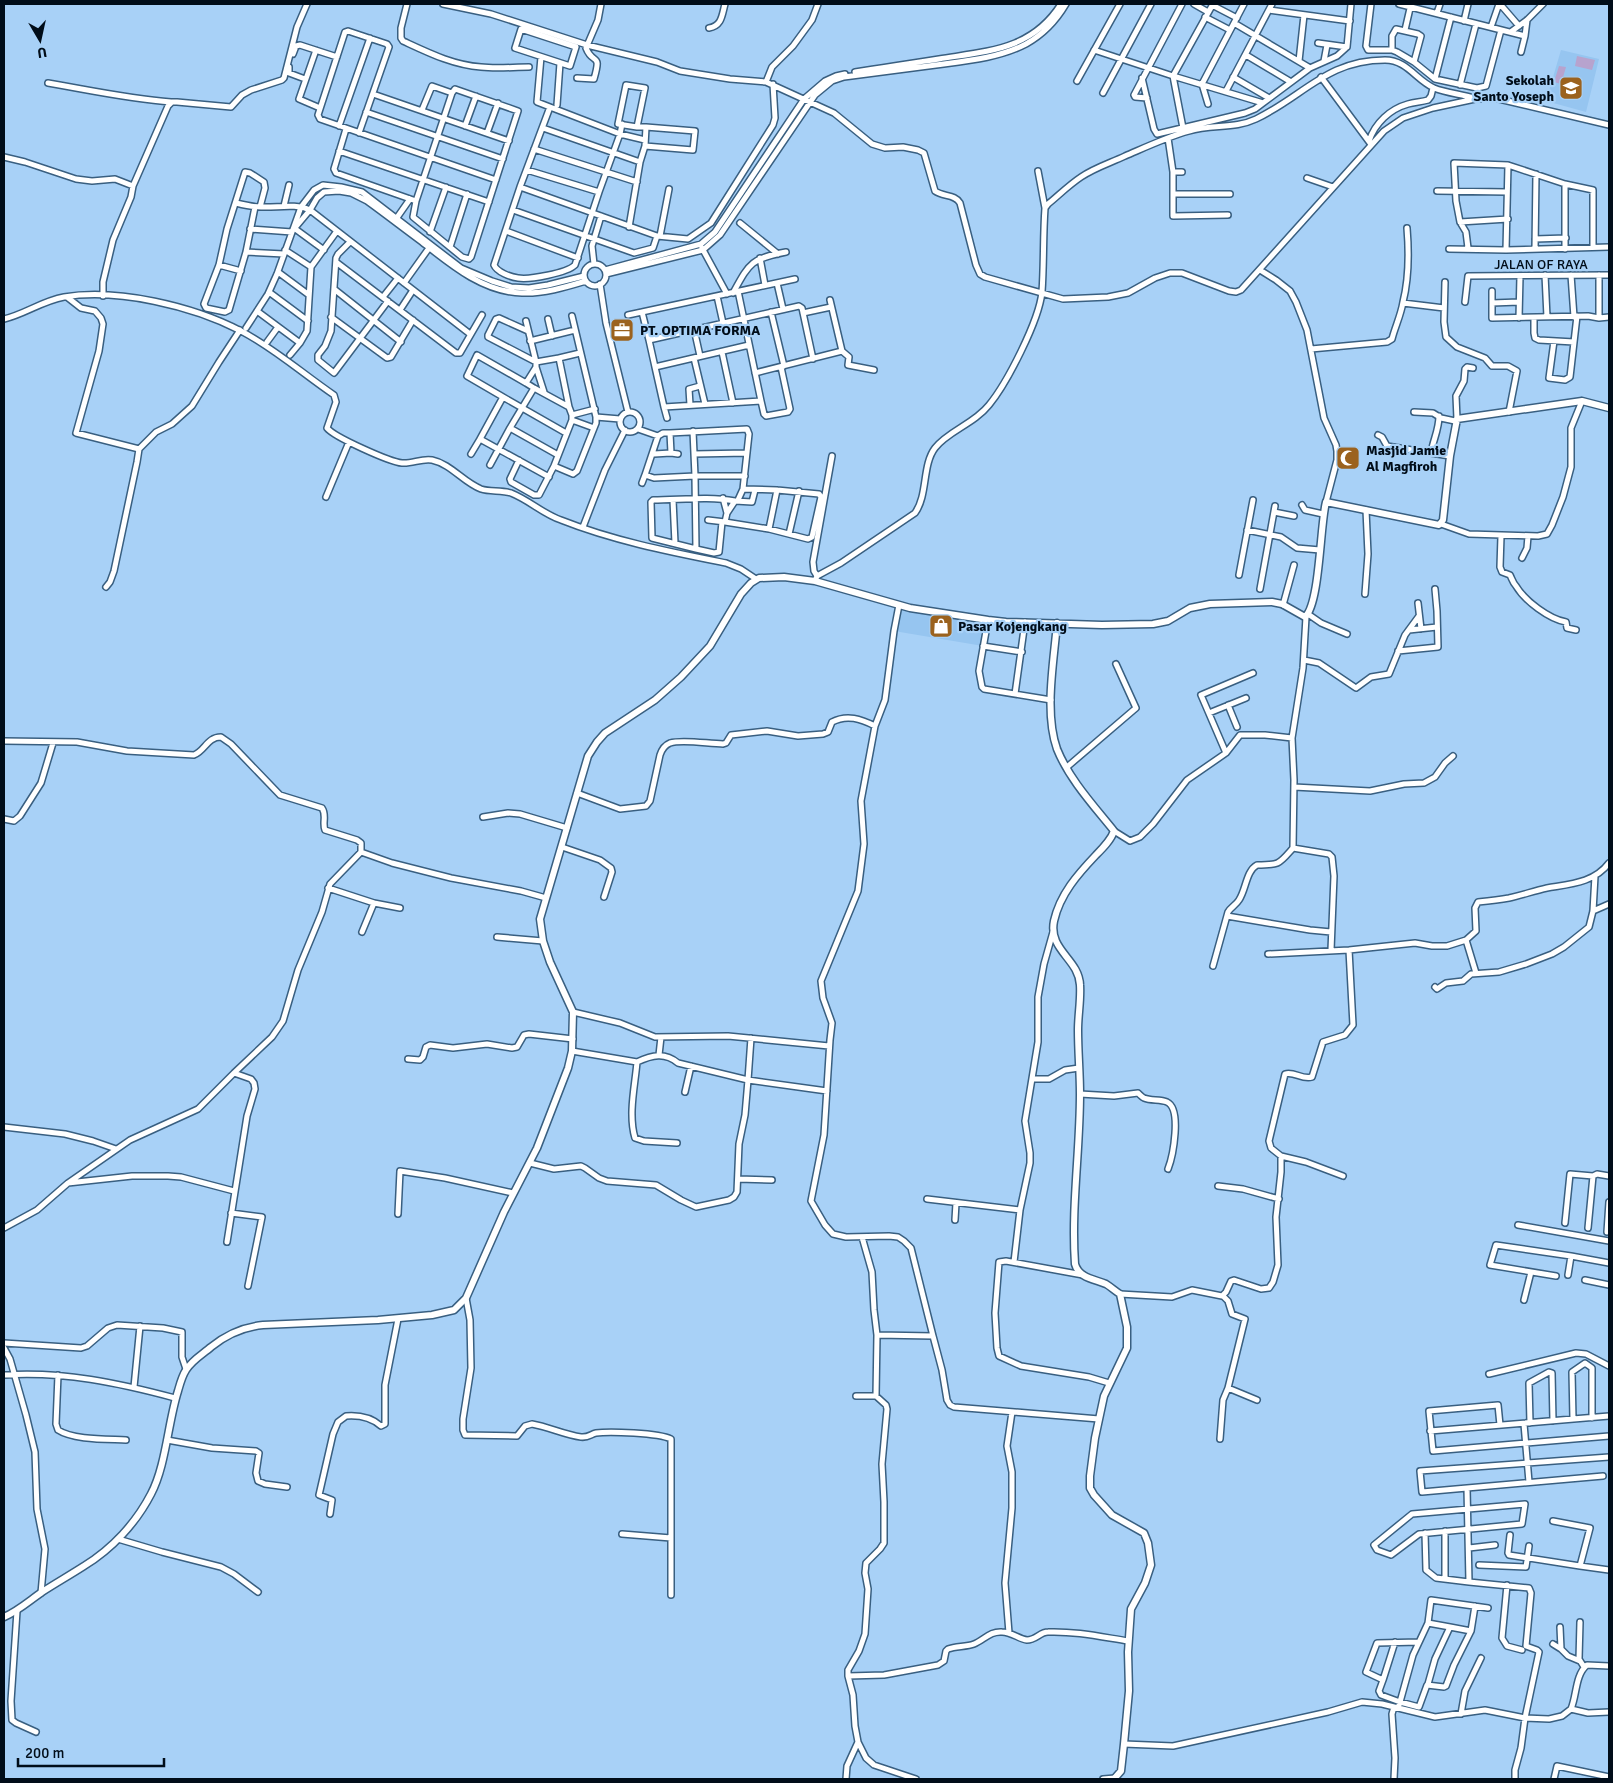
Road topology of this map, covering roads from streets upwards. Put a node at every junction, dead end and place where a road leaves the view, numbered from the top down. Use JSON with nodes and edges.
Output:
{"nodes":[{"id":1,"x":307,"y":4,"type":"edge"},
{"id":2,"x":407,"y":4,"type":"edge"},
{"id":3,"x":443,"y":4,"type":"edge"},
{"id":4,"x":601,"y":4,"type":"edge"},
{"id":5,"x":726,"y":4,"type":"edge"},
{"id":6,"x":818,"y":4,"type":"edge"},
{"id":7,"x":1060,"y":4,"type":"edge"},
{"id":8,"x":1066,"y":4,"type":"edge"},
{"id":9,"x":1120,"y":4,"type":"edge"},
{"id":10,"x":1149,"y":4,"type":"edge"},
{"id":11,"x":1182,"y":4,"type":"edge"},
{"id":12,"x":1194,"y":4,"type":"edge"},
{"id":13,"x":1212,"y":4,"type":"edge"},
{"id":14,"x":1244,"y":4,"type":"edge"},
{"id":15,"x":1272,"y":4,"type":"edge"},
{"id":16,"x":1351,"y":4,"type":"edge"},
{"id":17,"x":1371,"y":4,"type":"edge"},
{"id":18,"x":1399,"y":4,"type":"edge"},
{"id":19,"x":1440,"y":4,"type":"edge"},
{"id":20,"x":1468,"y":4,"type":"edge"},
{"id":21,"x":1499,"y":4,"type":"edge"},
{"id":22,"x":1411,"y":5,"type":"edge"},
{"id":23,"x":1540,"y":5,"type":"edge"},
{"id":24,"x":1269,"y":10,"type":"junction"},
{"id":25,"x":1437,"y":13,"type":"junction"},
{"id":26,"x":1207,"y":15,"type":"junction"},
{"id":27,"x":1304,"y":15,"type":"junction"},
{"id":28,"x":1452,"y":18,"type":"junction"},
{"id":29,"x":1527,"y":20,"type":"junction"},
{"id":30,"x":1235,"y":21,"type":"junction"},
{"id":31,"x":1350,"y":21,"type":"junction"},
{"id":32,"x":1464,"y":21,"type":"junction"},
{"id":33,"x":1476,"y":24,"type":"junction"},
{"id":34,"x":1519,"y":26,"type":"junction"},
{"id":35,"x":1491,"y":27,"type":"junction"},
{"id":36,"x":709,"y":28,"type":"dead end"},
{"id":37,"x":1230,"y":30,"type":"junction"},
{"id":38,"x":1405,"y":30,"type":"junction"},
{"id":39,"x":1501,"y":30,"type":"junction"},
{"id":40,"x":1512,"y":31,"type":"junction"},
{"id":41,"x":1256,"y":35,"type":"junction"},
{"id":42,"x":1525,"y":36,"type":"junction"},
{"id":43,"x":370,"y":38,"type":"junction"},
{"id":44,"x":1318,"y":43,"type":"dead end"},
{"id":45,"x":587,"y":45,"type":"junction"},
{"id":46,"x":1327,"y":45,"type":"junction"},
{"id":47,"x":1347,"y":47,"type":"junction"},
{"id":48,"x":316,"y":50,"type":"junction"},
{"id":49,"x":1094,"y":50,"type":"junction"},
{"id":50,"x":1392,"y":50,"type":"junction"},
{"id":51,"x":1521,"y":52,"type":"dead end"},
{"id":52,"x":1246,"y":55,"type":"junction"},
{"id":53,"x":337,"y":57,"type":"junction"},
{"id":54,"x":541,"y":57,"type":"junction"},
{"id":55,"x":1122,"y":59,"type":"junction"},
{"id":56,"x":1299,"y":61,"type":"junction"},
{"id":57,"x":1324,"y":61,"type":"junction"},
{"id":58,"x":1414,"y":62,"type":"junction"},
{"id":59,"x":560,"y":63,"type":"junction"},
{"id":60,"x":528,"y":67,"type":"dead end"},
{"id":61,"x":1148,"y":68,"type":"junction"},
{"id":62,"x":1310,"y":68,"type":"junction"},
{"id":63,"x":1172,"y":76,"type":"junction"},
{"id":64,"x":1233,"y":77,"type":"junction"},
{"id":65,"x":1322,"y":77,"type":"junction"},
{"id":66,"x":577,"y":78,"type":"dead end"},
{"id":67,"x":1142,"y":78,"type":"junction"},
{"id":68,"x":1435,"y":79,"type":"junction"},
{"id":69,"x":305,"y":80,"type":"junction"},
{"id":70,"x":1077,"y":81,"type":"dead end"},
{"id":71,"x":766,"y":82,"type":"junction"},
{"id":72,"x":1291,"y":82,"type":"junction"},
{"id":73,"x":48,"y":83,"type":"dead end"},
{"id":74,"x":773,"y":84,"type":"junction"},
{"id":75,"x":1202,"y":84,"type":"junction"},
{"id":76,"x":1460,"y":85,"type":"junction"},
{"id":77,"x":1215,"y":88,"type":"junction"},
{"id":78,"x":1433,"y":88,"type":"junction"},
{"id":79,"x":1226,"y":91,"type":"junction"},
{"id":80,"x":452,"y":93,"type":"junction"},
{"id":81,"x":1103,"y":93,"type":"dead end"},
{"id":82,"x":373,"y":94,"type":"junction"},
{"id":83,"x":1206,"y":94,"type":"junction"},
{"id":84,"x":476,"y":96,"type":"junction"},
{"id":85,"x":1147,"y":98,"type":"junction"},
{"id":86,"x":1269,"y":98,"type":"junction"},
{"id":87,"x":1475,"y":99,"type":"junction"},
{"id":88,"x":807,"y":101,"type":"junction"},
{"id":89,"x":172,"y":102,"type":"junction"},
{"id":90,"x":1263,"y":103,"type":"junction"},
{"id":91,"x":498,"y":104,"type":"junction"},
{"id":92,"x":1208,"y":104,"type":"dead end"},
{"id":93,"x":557,"y":105,"type":"dead end"},
{"id":94,"x":550,"y":107,"type":"junction"},
{"id":95,"x":320,"y":108,"type":"junction"},
{"id":96,"x":422,"y":110,"type":"junction"},
{"id":97,"x":366,"y":112,"type":"junction"},
{"id":98,"x":444,"y":118,"type":"junction"},
{"id":99,"x":622,"y":124,"type":"junction"},
{"id":100,"x":1609,"y":125,"type":"edge"},
{"id":101,"x":339,"y":126,"type":"junction"},
{"id":102,"x":465,"y":126,"type":"junction"},
{"id":103,"x":646,"y":127,"type":"junction"},
{"id":104,"x":543,"y":128,"type":"junction"},
{"id":105,"x":637,"y":128,"type":"junction"},
{"id":106,"x":1183,"y":128,"type":"junction"},
{"id":107,"x":346,"y":129,"type":"junction"},
{"id":108,"x":359,"y":133,"type":"junction"},
{"id":109,"x":488,"y":134,"type":"junction"},
{"id":110,"x":620,"y":134,"type":"junction"},
{"id":111,"x":438,"y":137,"type":"junction"},
{"id":112,"x":1168,"y":138,"type":"junction"},
{"id":113,"x":509,"y":141,"type":"junction"},
{"id":114,"x":645,"y":143,"type":"junction"},
{"id":115,"x":1370,"y":143,"type":"junction"},
{"id":116,"x":534,"y":149,"type":"junction"},
{"id":117,"x":340,"y":150,"type":"junction"},
{"id":118,"x":612,"y":153,"type":"junction"},
{"id":119,"x":4,"y":157,"type":"edge"},
{"id":120,"x":431,"y":157,"type":"junction"},
{"id":121,"x":503,"y":159,"type":"junction"},
{"id":122,"x":640,"y":162,"type":"junction"},
{"id":123,"x":1508,"y":165,"type":"junction"},
{"id":124,"x":526,"y":170,"type":"junction"},
{"id":125,"x":1038,"y":171,"type":"dead end"},
{"id":126,"x":606,"y":172,"type":"junction"},
{"id":127,"x":1173,"y":172,"type":"junction"},
{"id":128,"x":1182,"y":172,"type":"dead end"},
{"id":129,"x":1536,"y":174,"type":"junction"},
{"id":130,"x":1307,"y":178,"type":"dead end"},
{"id":131,"x":423,"y":179,"type":"junction"},
{"id":132,"x":496,"y":180,"type":"junction"},
{"id":133,"x":637,"y":182,"type":"junction"},
{"id":134,"x":1565,"y":184,"type":"junction"},
{"id":135,"x":289,"y":185,"type":"dead end"},
{"id":136,"x":134,"y":186,"type":"junction"},
{"id":137,"x":446,"y":187,"type":"junction"},
{"id":138,"x":520,"y":187,"type":"junction"},
{"id":139,"x":1332,"y":187,"type":"junction"},
{"id":140,"x":669,"y":189,"type":"dead end"},
{"id":141,"x":1437,"y":191,"type":"dead end"},
{"id":142,"x":599,"y":192,"type":"junction"},
{"id":143,"x":1455,"y":192,"type":"junction"},
{"id":144,"x":1507,"y":192,"type":"junction"},
{"id":145,"x":467,"y":194,"type":"junction"},
{"id":146,"x":1173,"y":194,"type":"junction"},
{"id":147,"x":1230,"y":194,"type":"dead end"},
{"id":148,"x":413,"y":200,"type":"junction"},
{"id":149,"x":489,"y":202,"type":"junction"},
{"id":150,"x":236,"y":203,"type":"junction"},
{"id":151,"x":284,"y":206,"type":"junction"},
{"id":152,"x":257,"y":207,"type":"junction"},
{"id":153,"x":301,"y":207,"type":"junction"},
{"id":154,"x":1045,"y":208,"type":"junction"},
{"id":155,"x":310,"y":210,"type":"junction"},
{"id":156,"x":513,"y":210,"type":"junction"},
{"id":157,"x":592,"y":213,"type":"junction"},
{"id":158,"x":1228,"y":215,"type":"dead end"},
{"id":159,"x":601,"y":216,"type":"junction"},
{"id":160,"x":1508,"y":219,"type":"junction"},
{"id":161,"x":395,"y":220,"type":"junction"},
{"id":162,"x":1460,"y":222,"type":"junction"},
{"id":163,"x":740,"y":223,"type":"dead end"},
{"id":164,"x":629,"y":226,"type":"junction"},
{"id":165,"x":1407,"y":228,"type":"dead end"},
{"id":166,"x":250,"y":229,"type":"junction"},
{"id":167,"x":293,"y":230,"type":"junction"},
{"id":168,"x":337,"y":231,"type":"junction"},
{"id":169,"x":506,"y":231,"type":"junction"},
{"id":170,"x":430,"y":232,"type":"junction"},
{"id":171,"x":585,"y":236,"type":"junction"},
{"id":172,"x":659,"y":236,"type":"junction"},
{"id":173,"x":594,"y":238,"type":"junction"},
{"id":174,"x":1566,"y":238,"type":"junction"},
{"id":175,"x":1535,"y":239,"type":"junction"},
{"id":176,"x":350,"y":242,"type":"junction"},
{"id":177,"x":450,"y":247,"type":"junction"},
{"id":178,"x":702,"y":247,"type":"junction"},
{"id":179,"x":1593,"y":247,"type":"junction"},
{"id":180,"x":1609,"y":247,"type":"edge"},
{"id":181,"x":429,"y":248,"type":"junction"},
{"id":182,"x":1468,"y":248,"type":"junction"},
{"id":183,"x":1449,"y":249,"type":"dead end"},
{"id":184,"x":1535,"y":249,"type":"junction"},
{"id":185,"x":1565,"y":249,"type":"junction"},
{"id":186,"x":324,"y":250,"type":"junction"},
{"id":187,"x":1506,"y":250,"type":"junction"},
{"id":188,"x":246,"y":252,"type":"junction"},
{"id":189,"x":285,"y":252,"type":"junction"},
{"id":190,"x":786,"y":252,"type":"dead end"},
{"id":191,"x":778,"y":254,"type":"junction"},
{"id":192,"x":578,"y":258,"type":"junction"},
{"id":193,"x":760,"y":258,"type":"junction"},
{"id":194,"x":336,"y":262,"type":"junction"},
{"id":195,"x":594,"y":264,"type":"junction"},
{"id":196,"x":219,"y":265,"type":"junction"},
{"id":197,"x":311,"y":267,"type":"junction"},
{"id":198,"x":1260,"y":270,"type":"junction"},
{"id":199,"x":241,"y":271,"type":"junction"},
{"id":200,"x":278,"y":272,"type":"junction"},
{"id":201,"x":605,"y":272,"type":"junction"},
{"id":202,"x":1571,"y":275,"type":"junction"},
{"id":203,"x":1599,"y":275,"type":"junction"},
{"id":204,"x":1609,"y":275,"type":"edge"},
{"id":205,"x":1520,"y":276,"type":"junction"},
{"id":206,"x":1545,"y":276,"type":"junction"},
{"id":207,"x":398,"y":278,"type":"junction"},
{"id":208,"x":585,"y":279,"type":"junction"},
{"id":209,"x":795,"y":279,"type":"dead end"},
{"id":210,"x":1445,"y":282,"type":"dead end"},
{"id":211,"x":404,"y":283,"type":"junction"},
{"id":212,"x":777,"y":283,"type":"junction"},
{"id":213,"x":600,"y":284,"type":"junction"},
{"id":214,"x":765,"y":286,"type":"junction"},
{"id":215,"x":334,"y":289,"type":"junction"},
{"id":216,"x":413,"y":290,"type":"junction"},
{"id":217,"x":1492,"y":291,"type":"dead end"},
{"id":218,"x":269,"y":292,"type":"junction"},
{"id":219,"x":733,"y":293,"type":"junction"},
{"id":220,"x":1042,"y":293,"type":"junction"},
{"id":221,"x":309,"y":294,"type":"junction"},
{"id":222,"x":66,"y":296,"type":"junction"},
{"id":223,"x":103,"y":296,"type":"junction"},
{"id":224,"x":717,"y":296,"type":"junction"},
{"id":225,"x":383,"y":297,"type":"junction"},
{"id":226,"x":830,"y":300,"type":"dead end"},
{"id":227,"x":388,"y":302,"type":"junction"},
{"id":228,"x":1465,"y":302,"type":"dead end"},
{"id":229,"x":1519,"y":302,"type":"junction"},
{"id":230,"x":1403,"y":303,"type":"junction"},
{"id":231,"x":1492,"y":303,"type":"junction"},
{"id":232,"x":832,"y":306,"type":"junction"},
{"id":233,"x":1444,"y":308,"type":"junction"},
{"id":234,"x":400,"y":310,"type":"junction"},
{"id":235,"x":783,"y":310,"type":"junction"},
{"id":236,"x":257,"y":311,"type":"junction"},
{"id":237,"x":642,"y":312,"type":"junction"},
{"id":238,"x":771,"y":312,"type":"junction"},
{"id":239,"x":803,"y":313,"type":"junction"},
{"id":240,"x":482,"y":315,"type":"dead end"},
{"id":241,"x":628,"y":315,"type":"dead end"},
{"id":242,"x":572,"y":316,"type":"dead end"},
{"id":243,"x":1575,"y":316,"type":"junction"},
{"id":244,"x":331,"y":317,"type":"junction"},
{"id":245,"x":1547,"y":317,"type":"junction"},
{"id":246,"x":1609,"y":317,"type":"edge"},
{"id":247,"x":744,"y":318,"type":"junction"},
{"id":248,"x":1519,"y":318,"type":"junction"},
{"id":249,"x":1534,"y":318,"type":"junction"},
{"id":250,"x":1599,"y":318,"type":"junction"},
{"id":251,"x":4,"y":319,"type":"edge"},
{"id":252,"x":548,"y":319,"type":"dead end"},
{"id":253,"x":308,"y":320,"type":"junction"},
{"id":254,"x":374,"y":320,"type":"junction"},
{"id":255,"x":412,"y":320,"type":"junction"},
{"id":256,"x":526,"y":321,"type":"dead end"},
{"id":257,"x":723,"y":323,"type":"junction"},
{"id":258,"x":278,"y":327,"type":"junction"},
{"id":259,"x":243,"y":329,"type":"junction"},
{"id":260,"x":694,"y":329,"type":"junction"},
{"id":261,"x":575,"y":330,"type":"junction"},
{"id":262,"x":528,"y":331,"type":"junction"},
{"id":263,"x":470,"y":334,"type":"junction"},
{"id":264,"x":552,"y":336,"type":"junction"},
{"id":265,"x":360,"y":338,"type":"junction"},
{"id":266,"x":649,"y":340,"type":"junction"},
{"id":267,"x":530,"y":341,"type":"junction"},
{"id":268,"x":1554,"y":341,"type":"junction"},
{"id":269,"x":267,"y":342,"type":"dead end"},
{"id":270,"x":401,"y":342,"type":"junction"},
{"id":271,"x":1574,"y":342,"type":"junction"},
{"id":272,"x":300,"y":343,"type":"junction"},
{"id":273,"x":749,"y":346,"type":"junction"},
{"id":274,"x":1311,"y":349,"type":"junction"},
{"id":275,"x":722,"y":352,"type":"junction"},
{"id":276,"x":842,"y":352,"type":"junction"},
{"id":277,"x":290,"y":354,"type":"dead end"},
{"id":278,"x":580,"y":354,"type":"junction"},
{"id":279,"x":697,"y":357,"type":"junction"},
{"id":280,"x":558,"y":358,"type":"junction"},
{"id":281,"x":813,"y":359,"type":"junction"},
{"id":282,"x":536,"y":365,"type":"junction"},
{"id":283,"x":783,"y":366,"type":"junction"},
{"id":284,"x":655,"y":367,"type":"junction"},
{"id":285,"x":1473,"y":368,"type":"dead end"},
{"id":286,"x":874,"y":370,"type":"dead end"},
{"id":287,"x":755,"y":373,"type":"junction"},
{"id":288,"x":526,"y":383,"type":"junction"},
{"id":289,"x":700,"y":386,"type":"junction"},
{"id":290,"x":534,"y":388,"type":"junction"},
{"id":291,"x":544,"y":392,"type":"junction"},
{"id":292,"x":502,"y":397,"type":"junction"},
{"id":293,"x":761,"y":401,"type":"junction"},
{"id":294,"x":1582,"y":401,"type":"junction"},
{"id":295,"x":733,"y":403,"type":"junction"},
{"id":296,"x":705,"y":404,"type":"junction"},
{"id":297,"x":690,"y":405,"type":"junction"},
{"id":298,"x":569,"y":407,"type":"junction"},
{"id":299,"x":664,"y":407,"type":"junction"},
{"id":300,"x":522,"y":408,"type":"junction"},
{"id":301,"x":1609,"y":408,"type":"edge"},
{"id":302,"x":595,"y":409,"type":"junction"},
{"id":303,"x":628,"y":412,"type":"junction"},
{"id":304,"x":1414,"y":412,"type":"dead end"},
{"id":305,"x":1508,"y":412,"type":"junction"},
{"id":306,"x":1439,"y":416,"type":"junction"},
{"id":307,"x":572,"y":417,"type":"junction"},
{"id":308,"x":596,"y":417,"type":"junction"},
{"id":309,"x":667,"y":418,"type":"dead end"},
{"id":310,"x":620,"y":419,"type":"junction"},
{"id":311,"x":1456,"y":420,"type":"junction"},
{"id":312,"x":510,"y":428,"type":"junction"},
{"id":313,"x":594,"y":428,"type":"junction"},
{"id":314,"x":638,"y":429,"type":"junction"},
{"id":315,"x":625,"y":430,"type":"junction"},
{"id":316,"x":693,"y":431,"type":"junction"},
{"id":317,"x":566,"y":433,"type":"junction"},
{"id":318,"x":670,"y":433,"type":"junction"},
{"id":319,"x":1378,"y":435,"type":"dead end"},
{"id":320,"x":658,"y":436,"type":"junction"},
{"id":321,"x":480,"y":439,"type":"junction"},
{"id":322,"x":349,"y":442,"type":"junction"},
{"id":323,"x":138,"y":449,"type":"junction"},
{"id":324,"x":499,"y":450,"type":"junction"},
{"id":325,"x":671,"y":453,"type":"junction"},
{"id":326,"x":747,"y":453,"type":"junction"},
{"id":327,"x":1431,"y":453,"type":"junction"},
{"id":328,"x":471,"y":454,"type":"dead end"},
{"id":329,"x":654,"y":454,"type":"junction"},
{"id":330,"x":678,"y":454,"type":"dead end"},
{"id":331,"x":694,"y":454,"type":"junction"},
{"id":332,"x":558,"y":455,"type":"junction"},
{"id":333,"x":832,"y":456,"type":"dead end"},
{"id":334,"x":1450,"y":456,"type":"junction"},
{"id":335,"x":518,"y":460,"type":"junction"},
{"id":336,"x":490,"y":465,"type":"dead end"},
{"id":337,"x":554,"y":466,"type":"junction"},
{"id":338,"x":646,"y":475,"type":"junction"},
{"id":339,"x":695,"y":476,"type":"junction"},
{"id":340,"x":745,"y":476,"type":"junction"},
{"id":341,"x":549,"y":477,"type":"junction"},
{"id":342,"x":642,"y":483,"type":"dead end"},
{"id":343,"x":743,"y":489,"type":"junction"},
{"id":344,"x":755,"y":490,"type":"junction"},
{"id":345,"x":777,"y":490,"type":"junction"},
{"id":346,"x":799,"y":492,"type":"junction"},
{"id":347,"x":326,"y":497,"type":"dead end"},
{"id":348,"x":723,"y":498,"type":"junction"},
{"id":349,"x":673,"y":500,"type":"junction"},
{"id":350,"x":695,"y":500,"type":"junction"},
{"id":351,"x":737,"y":500,"type":"junction"},
{"id":352,"x":1253,"y":500,"type":"dead end"},
{"id":353,"x":1326,"y":502,"type":"junction"},
{"id":354,"x":1302,"y":505,"type":"dead end"},
{"id":355,"x":1366,"y":510,"type":"junction"},
{"id":356,"x":727,"y":514,"type":"junction"},
{"id":357,"x":1323,"y":514,"type":"junction"},
{"id":358,"x":1294,"y":516,"type":"dead end"},
{"id":359,"x":708,"y":520,"type":"dead end"},
{"id":360,"x":723,"y":522,"type":"junction"},
{"id":361,"x":1441,"y":524,"type":"junction"},
{"id":362,"x":583,"y":528,"type":"junction"},
{"id":363,"x":769,"y":529,"type":"junction"},
{"id":364,"x":1248,"y":530,"type":"junction"},
{"id":365,"x":789,"y":534,"type":"junction"},
{"id":366,"x":1270,"y":534,"type":"junction"},
{"id":367,"x":1501,"y":536,"type":"junction"},
{"id":368,"x":1528,"y":536,"type":"junction"},
{"id":369,"x":675,"y":544,"type":"junction"},
{"id":370,"x":696,"y":549,"type":"junction"},
{"id":371,"x":1320,"y":550,"type":"junction"},
{"id":372,"x":1522,"y":558,"type":"dead end"},
{"id":373,"x":1294,"y":565,"type":"dead end"},
{"id":374,"x":1239,"y":575,"type":"dead end"},
{"id":375,"x":756,"y":579,"type":"junction"},
{"id":376,"x":816,"y":579,"type":"junction"},
{"id":377,"x":106,"y":587,"type":"dead end"},
{"id":378,"x":1260,"y":589,"type":"dead end"},
{"id":379,"x":1435,"y":589,"type":"dead end"},
{"id":380,"x":1365,"y":594,"type":"dead end"},
{"id":381,"x":1418,"y":603,"type":"dead end"},
{"id":382,"x":899,"y":605,"type":"junction"},
{"id":383,"x":1283,"y":605,"type":"junction"},
{"id":384,"x":1307,"y":615,"type":"junction"},
{"id":385,"x":1419,"y":616,"type":"junction"},
{"id":386,"x":988,"y":620,"type":"junction"},
{"id":387,"x":1025,"y":622,"type":"junction"},
{"id":388,"x":1057,"y":623,"type":"junction"},
{"id":389,"x":1437,"y":627,"type":"junction"},
{"id":390,"x":1421,"y":629,"type":"junction"},
{"id":391,"x":1409,"y":630,"type":"junction"},
{"id":392,"x":1576,"y":630,"type":"dead end"},
{"id":393,"x":1346,"y":634,"type":"dead end"},
{"id":394,"x":983,"y":646,"type":"junction"},
{"id":395,"x":1398,"y":651,"type":"junction"},
{"id":396,"x":1022,"y":652,"type":"junction"},
{"id":397,"x":1304,"y":660,"type":"junction"},
{"id":398,"x":1116,"y":664,"type":"dead end"},
{"id":399,"x":1253,"y":673,"type":"dead end"},
{"id":400,"x":1015,"y":694,"type":"junction"},
{"id":401,"x":1246,"y":698,"type":"dead end"},
{"id":402,"x":1051,"y":700,"type":"junction"},
{"id":403,"x":1228,"y":705,"type":"junction"},
{"id":404,"x":1209,"y":713,"type":"junction"},
{"id":405,"x":875,"y":726,"type":"junction"},
{"id":406,"x":1237,"y":727,"type":"dead end"},
{"id":407,"x":1292,"y":738,"type":"junction"},
{"id":408,"x":4,"y":741,"type":"edge"},
{"id":409,"x":53,"y":743,"type":"junction"},
{"id":410,"x":1226,"y":753,"type":"junction"},
{"id":411,"x":1453,"y":756,"type":"dead end"},
{"id":412,"x":1067,"y":767,"type":"junction"},
{"id":413,"x":1294,"y":787,"type":"junction"},
{"id":414,"x":577,"y":793,"type":"junction"},
{"id":415,"x":483,"y":817,"type":"dead end"},
{"id":416,"x":4,"y":819,"type":"edge"},
{"id":417,"x":567,"y":828,"type":"junction"},
{"id":418,"x":1114,"y":831,"type":"junction"},
{"id":419,"x":562,"y":847,"type":"junction"},
{"id":420,"x":1293,"y":848,"type":"junction"},
{"id":421,"x":361,"y":852,"type":"junction"},
{"id":422,"x":1609,"y":863,"type":"edge"},
{"id":423,"x":1595,"y":876,"type":"junction"},
{"id":424,"x":328,"y":888,"type":"junction"},
{"id":425,"x":604,"y":897,"type":"dead end"},
{"id":426,"x":546,"y":898,"type":"junction"},
{"id":427,"x":374,"y":903,"type":"junction"},
{"id":428,"x":1609,"y":904,"type":"edge"},
{"id":429,"x":400,"y":908,"type":"dead end"},
{"id":430,"x":1593,"y":911,"type":"junction"},
{"id":431,"x":1227,"y":916,"type":"junction"},
{"id":432,"x":362,"y":932,"type":"dead end"},
{"id":433,"x":1052,"y":932,"type":"junction"},
{"id":434,"x":1331,"y":932,"type":"junction"},
{"id":435,"x":497,"y":937,"type":"dead end"},
{"id":436,"x":1466,"y":940,"type":"junction"},
{"id":437,"x":543,"y":941,"type":"junction"},
{"id":438,"x":1331,"y":950,"type":"junction"},
{"id":439,"x":1349,"y":950,"type":"junction"},
{"id":440,"x":1268,"y":954,"type":"dead end"},
{"id":441,"x":1213,"y":966,"type":"dead end"},
{"id":442,"x":1476,"y":973,"type":"junction"},
{"id":443,"x":1435,"y":987,"type":"dead end"},
{"id":444,"x":574,"y":1012,"type":"junction"},
{"id":445,"x":661,"y":1038,"type":"junction"},
{"id":446,"x":751,"y":1038,"type":"junction"},
{"id":447,"x":573,"y":1039,"type":"junction"},
{"id":448,"x":829,"y":1046,"type":"junction"},
{"id":449,"x":572,"y":1051,"type":"junction"},
{"id":450,"x":659,"y":1055,"type":"junction"},
{"id":451,"x":408,"y":1059,"type":"dead end"},
{"id":452,"x":637,"y":1062,"type":"junction"},
{"id":453,"x":691,"y":1066,"type":"junction"},
{"id":454,"x":1079,"y":1068,"type":"junction"},
{"id":455,"x":234,"y":1073,"type":"junction"},
{"id":456,"x":1032,"y":1079,"type":"junction"},
{"id":457,"x":748,"y":1080,"type":"junction"},
{"id":458,"x":827,"y":1091,"type":"junction"},
{"id":459,"x":685,"y":1092,"type":"dead end"},
{"id":460,"x":1080,"y":1094,"type":"junction"},
{"id":461,"x":4,"y":1127,"type":"edge"},
{"id":462,"x":676,"y":1143,"type":"dead end"},
{"id":463,"x":116,"y":1149,"type":"junction"},
{"id":464,"x":1281,"y":1156,"type":"junction"},
{"id":465,"x":530,"y":1163,"type":"junction"},
{"id":466,"x":1168,"y":1169,"type":"dead end"},
{"id":467,"x":1343,"y":1176,"type":"dead end"},
{"id":468,"x":1594,"y":1176,"type":"junction"},
{"id":469,"x":1609,"y":1176,"type":"edge"},
{"id":470,"x":738,"y":1179,"type":"junction"},
{"id":471,"x":772,"y":1180,"type":"dead end"},
{"id":472,"x":68,"y":1183,"type":"junction"},
{"id":473,"x":1218,"y":1186,"type":"dead end"},
{"id":474,"x":234,"y":1191,"type":"junction"},
{"id":475,"x":513,"y":1193,"type":"junction"},
{"id":476,"x":927,"y":1199,"type":"dead end"},
{"id":477,"x":1278,"y":1199,"type":"junction"},
{"id":478,"x":1609,"y":1202,"type":"edge"},
{"id":479,"x":956,"y":1203,"type":"junction"},
{"id":480,"x":1020,"y":1210,"type":"junction"},
{"id":481,"x":231,"y":1213,"type":"junction"},
{"id":482,"x":398,"y":1214,"type":"dead end"},
{"id":483,"x":954,"y":1220,"type":"dead end"},
{"id":484,"x":1565,"y":1223,"type":"dead end"},
{"id":485,"x":1518,"y":1225,"type":"dead end"},
{"id":486,"x":4,"y":1228,"type":"edge"},
{"id":487,"x":1588,"y":1228,"type":"dead end"},
{"id":488,"x":1606,"y":1232,"type":"dead end"},
{"id":489,"x":862,"y":1237,"type":"junction"},
{"id":490,"x":1609,"y":1241,"type":"edge"},
{"id":491,"x":227,"y":1242,"type":"dead end"},
{"id":492,"x":1572,"y":1256,"type":"junction"},
{"id":493,"x":1014,"y":1262,"type":"junction"},
{"id":494,"x":1609,"y":1263,"type":"edge"},
{"id":495,"x":1531,"y":1272,"type":"junction"},
{"id":496,"x":1083,"y":1275,"type":"junction"},
{"id":497,"x":1568,"y":1275,"type":"dead end"},
{"id":498,"x":1556,"y":1276,"type":"dead end"},
{"id":499,"x":1585,"y":1280,"type":"dead end"},
{"id":500,"x":1609,"y":1285,"type":"edge"},
{"id":501,"x":248,"y":1286,"type":"dead end"},
{"id":502,"x":1120,"y":1294,"type":"junction"},
{"id":503,"x":1223,"y":1296,"type":"junction"},
{"id":504,"x":466,"y":1298,"type":"junction"},
{"id":505,"x":1524,"y":1300,"type":"dead end"},
{"id":506,"x":398,"y":1319,"type":"junction"},
{"id":507,"x":140,"y":1326,"type":"junction"},
{"id":508,"x":877,"y":1335,"type":"junction"},
{"id":509,"x":933,"y":1336,"type":"junction"},
{"id":510,"x":4,"y":1343,"type":"edge"},
{"id":511,"x":4,"y":1348,"type":"edge"},
{"id":512,"x":1609,"y":1366,"type":"edge"},
{"id":513,"x":186,"y":1369,"type":"junction"},
{"id":514,"x":1489,"y":1374,"type":"dead end"},
{"id":515,"x":4,"y":1375,"type":"edge"},
{"id":516,"x":15,"y":1375,"type":"junction"},
{"id":517,"x":58,"y":1375,"type":"junction"},
{"id":518,"x":1109,"y":1383,"type":"junction"},
{"id":519,"x":134,"y":1387,"type":"junction"},
{"id":520,"x":1228,"y":1388,"type":"junction"},
{"id":521,"x":856,"y":1396,"type":"dead end"},
{"id":522,"x":876,"y":1396,"type":"junction"},
{"id":523,"x":175,"y":1398,"type":"junction"},
{"id":524,"x":1257,"y":1400,"type":"dead end"},
{"id":525,"x":1012,"y":1412,"type":"junction"},
{"id":526,"x":1609,"y":1416,"type":"edge"},
{"id":527,"x":1592,"y":1418,"type":"junction"},
{"id":528,"x":1099,"y":1419,"type":"junction"},
{"id":529,"x":1573,"y":1419,"type":"junction"},
{"id":530,"x":1553,"y":1421,"type":"junction"},
{"id":531,"x":1530,"y":1423,"type":"junction"},
{"id":532,"x":1524,"y":1424,"type":"junction"},
{"id":533,"x":1500,"y":1425,"type":"junction"},
{"id":534,"x":1430,"y":1431,"type":"junction"},
{"id":535,"x":1609,"y":1436,"type":"edge"},
{"id":536,"x":1220,"y":1439,"type":"dead end"},
{"id":537,"x":126,"y":1440,"type":"dead end"},
{"id":538,"x":166,"y":1440,"type":"junction"},
{"id":539,"x":1526,"y":1443,"type":"junction"},
{"id":540,"x":1609,"y":1457,"type":"edge"},
{"id":541,"x":1527,"y":1463,"type":"junction"},
{"id":542,"x":1603,"y":1476,"type":"dead end"},
{"id":543,"x":1529,"y":1482,"type":"junction"},
{"id":544,"x":287,"y":1487,"type":"dead end"},
{"id":545,"x":1467,"y":1488,"type":"junction"},
{"id":546,"x":1468,"y":1509,"type":"junction"},
{"id":547,"x":330,"y":1514,"type":"dead end"},
{"id":548,"x":1553,"y":1521,"type":"dead end"},
{"id":549,"x":1468,"y":1529,"type":"junction"},
{"id":550,"x":1445,"y":1531,"type":"junction"},
{"id":551,"x":1425,"y":1533,"type":"junction"},
{"id":552,"x":622,"y":1534,"type":"dead end"},
{"id":553,"x":1510,"y":1535,"type":"dead end"},
{"id":554,"x":672,"y":1538,"type":"junction"},
{"id":555,"x":118,"y":1539,"type":"junction"},
{"id":556,"x":1495,"y":1545,"type":"dead end"},
{"id":557,"x":1529,"y":1546,"type":"dead end"},
{"id":558,"x":1469,"y":1548,"type":"junction"},
{"id":559,"x":1528,"y":1557,"type":"junction"},
{"id":560,"x":1479,"y":1566,"type":"dead end"},
{"id":561,"x":1580,"y":1566,"type":"junction"},
{"id":562,"x":1609,"y":1570,"type":"edge"},
{"id":563,"x":1445,"y":1579,"type":"junction"},
{"id":564,"x":1469,"y":1582,"type":"junction"},
{"id":565,"x":1508,"y":1585,"type":"junction"},
{"id":566,"x":258,"y":1592,"type":"dead end"},
{"id":567,"x":41,"y":1593,"type":"junction"},
{"id":568,"x":671,"y":1595,"type":"dead end"},
{"id":569,"x":1475,"y":1606,"type":"junction"},
{"id":570,"x":1488,"y":1608,"type":"dead end"},
{"id":571,"x":17,"y":1611,"type":"junction"},
{"id":572,"x":4,"y":1617,"type":"edge"},
{"id":573,"x":1428,"y":1622,"type":"junction"},
{"id":574,"x":1580,"y":1622,"type":"dead end"},
{"id":575,"x":1450,"y":1627,"type":"junction"},
{"id":576,"x":1560,"y":1627,"type":"dead end"},
{"id":577,"x":1471,"y":1631,"type":"junction"},
{"id":578,"x":1009,"y":1633,"type":"junction"},
{"id":579,"x":1128,"y":1641,"type":"junction"},
{"id":580,"x":1395,"y":1642,"type":"junction"},
{"id":581,"x":1419,"y":1642,"type":"junction"},
{"id":582,"x":1553,"y":1644,"type":"dead end"},
{"id":583,"x":1522,"y":1650,"type":"dead end"},
{"id":584,"x":1561,"y":1650,"type":"junction"},
{"id":585,"x":1481,"y":1658,"type":"dead end"},
{"id":586,"x":1580,"y":1661,"type":"junction"},
{"id":587,"x":1609,"y":1666,"type":"edge"},
{"id":588,"x":1584,"y":1667,"type":"junction"},
{"id":589,"x":848,"y":1676,"type":"junction"},
{"id":590,"x":1383,"y":1680,"type":"junction"},
{"id":591,"x":1428,"y":1684,"type":"junction"},
{"id":592,"x":1398,"y":1706,"type":"junction"},
{"id":593,"x":1571,"y":1709,"type":"junction"},
{"id":594,"x":1609,"y":1712,"type":"edge"},
{"id":595,"x":1461,"y":1714,"type":"junction"},
{"id":596,"x":1525,"y":1718,"type":"junction"},
{"id":597,"x":36,"y":1732,"type":"dead end"},
{"id":598,"x":858,"y":1742,"type":"junction"},
{"id":599,"x":1124,"y":1744,"type":"junction"},
{"id":600,"x":1609,"y":1777,"type":"edge"},
{"id":601,"x":846,"y":1779,"type":"edge"},
{"id":602,"x":916,"y":1779,"type":"edge"},
{"id":603,"x":1103,"y":1779,"type":"edge"},
{"id":604,"x":1115,"y":1779,"type":"edge"},
{"id":605,"x":1394,"y":1779,"type":"edge"},
{"id":606,"x":1515,"y":1779,"type":"edge"},
{"id":607,"x":1554,"y":1779,"type":"edge"}],
"edges":[{"from":1,"to":89,"type":"street"},
{"from":2,"to":60,"type":"street"},
{"from":3,"to":45,"type":"street"},
{"from":4,"to":45,"type":"street"},
{"from":5,"to":36,"type":"street"},
{"from":6,"to":71,"type":"street"},
{"from":7,"to":88,"type":"street"},
{"from":8,"to":88,"type":"street"},
{"from":9,"to":49,"type":"street"},
{"from":10,"to":55,"type":"street"},
{"from":11,"to":61,"type":"street"},
{"from":12,"to":26,"type":"street"},
{"from":13,"to":26,"type":"street"},
{"from":13,"to":30,"type":"street"},
{"from":14,"to":30,"type":"street"},
{"from":15,"to":24,"type":"street"},
{"from":16,"to":31,"type":"street"},
{"from":17,"to":50,"type":"street"},
{"from":18,"to":22,"type":"street"},
{"from":19,"to":25,"type":"street"},
{"from":20,"to":32,"type":"street"},
{"from":21,"to":34,"type":"street"},
{"from":21,"to":35,"type":"street"},
{"from":22,"to":25,"type":"street"},
{"from":22,"to":38,"type":"street"},
{"from":23,"to":29,"type":"street"},
{"from":24,"to":27,"type":"street"},
{"from":24,"to":41,"type":"street"},
{"from":25,"to":28,"type":"street"},
{"from":26,"to":37,"type":"street"},
{"from":26,"to":63,"type":"street"},
{"from":27,"to":31,"type":"street"},
{"from":27,"to":56,"type":"street"},
{"from":28,"to":32,"type":"street"},
{"from":28,"to":68,"type":"street"},
{"from":29,"to":34,"type":"street"},
{"from":29,"to":42,"type":"street"},
{"from":30,"to":37,"type":"street"},
{"from":30,"to":41,"type":"street"},
{"from":31,"to":47,"type":"street"},
{"from":32,"to":33,"type":"street"},
{"from":33,"to":35,"type":"street"},
{"from":33,"to":76,"type":"street"},
{"from":34,"to":40,"type":"street"},
{"from":35,"to":39,"type":"street"},
{"from":37,"to":75,"type":"street"},
{"from":38,"to":50,"type":"street"},
{"from":38,"to":58,"type":"street"},
{"from":39,"to":40,"type":"street"},
{"from":39,"to":76,"type":"street"},
{"from":40,"to":42,"type":"street"},
{"from":41,"to":52,"type":"street"},
{"from":41,"to":56,"type":"street"},
{"from":42,"to":51,"type":"street"},
{"from":43,"to":53,"type":"street"},
{"from":43,"to":82,"type":"street"},
{"from":43,"to":101,"type":"street"},
{"from":44,"to":46,"type":"street"},
{"from":45,"to":66,"type":"street"},
{"from":45,"to":71,"type":"street"},
{"from":46,"to":47,"type":"street"},
{"from":46,"to":57,"type":"street"},
{"from":47,"to":57,"type":"street"},
{"from":48,"to":53,"type":"street"},
{"from":48,"to":69,"type":"street"},
{"from":48,"to":69,"type":"street"},
{"from":49,"to":55,"type":"street"},
{"from":49,"to":70,"type":"street"},
{"from":50,"to":58,"type":"street"},
{"from":52,"to":64,"type":"street"},
{"from":52,"to":72,"type":"street"},
{"from":53,"to":95,"type":"street"},
{"from":54,"to":59,"type":"street"},
{"from":54,"to":59,"type":"street"},
{"from":54,"to":94,"type":"street"},
{"from":55,"to":61,"type":"street"},
{"from":55,"to":81,"type":"street"},
{"from":56,"to":62,"type":"street"},
{"from":57,"to":62,"type":"street"},
{"from":58,"to":68,"type":"street"},
{"from":59,"to":93,"type":"street"},
{"from":61,"to":63,"type":"street"},
{"from":61,"to":67,"type":"street"},
{"from":62,"to":72,"type":"street"},
{"from":63,"to":75,"type":"street"},
{"from":63,"to":106,"type":"street"},
{"from":64,"to":79,"type":"street"},
{"from":64,"to":86,"type":"street"},
{"from":65,"to":78,"type":"street"},
{"from":65,"to":112,"type":"street"},
{"from":65,"to":115,"type":"street"},
{"from":67,"to":85,"type":"street"},
{"from":67,"to":85,"type":"street"},
{"from":68,"to":76,"type":"street"},
{"from":69,"to":95,"type":"street"},
{"from":71,"to":74,"type":"street"},
{"from":72,"to":86,"type":"street"},
{"from":73,"to":89,"type":"street"},
{"from":74,"to":88,"type":"street"},
{"from":74,"to":172,"type":"street"},
{"from":75,"to":77,"type":"street"},
{"from":75,"to":83,"type":"street"},
{"from":77,"to":79,"type":"street"},
{"from":77,"to":83,"type":"street"},
{"from":78,"to":87,"type":"street"},
{"from":78,"to":115,"type":"street"},
{"from":79,"to":90,"type":"street"},
{"from":80,"to":84,"type":"street"},
{"from":80,"to":96,"type":"street"},
{"from":80,"to":98,"type":"street"},
{"from":82,"to":96,"type":"street"},
{"from":82,"to":97,"type":"street"},
{"from":83,"to":92,"type":"street"},
{"from":84,"to":91,"type":"street"},
{"from":84,"to":102,"type":"street"},
{"from":85,"to":106,"type":"street"},
{"from":86,"to":90,"type":"street"},
{"from":87,"to":100,"type":"street"},
{"from":87,"to":115,"type":"street"},
{"from":88,"to":178,"type":"street"},
{"from":88,"to":220,"type":"street"},
{"from":89,"to":136,"type":"street"},
{"from":90,"to":106,"type":"street"},
{"from":91,"to":109,"type":"street"},
{"from":91,"to":113,"type":"street"},
{"from":94,"to":104,"type":"street"},
{"from":94,"to":110,"type":"street"},
{"from":95,"to":101,"type":"street"},
{"from":96,"to":98,"type":"street"},
{"from":97,"to":108,"type":"street"},
{"from":97,"to":111,"type":"street"},
{"from":98,"to":102,"type":"street"},
{"from":98,"to":111,"type":"street"},
{"from":99,"to":105,"type":"street"},
{"from":99,"to":105,"type":"street"},
{"from":99,"to":110,"type":"street"},
{"from":101,"to":107,"type":"street"},
{"from":102,"to":109,"type":"street"},
{"from":103,"to":105,"type":"street"},
{"from":103,"to":114,"type":"street"},
{"from":103,"to":114,"type":"street"},
{"from":104,"to":116,"type":"street"},
{"from":104,"to":118,"type":"street"},
{"from":107,"to":108,"type":"street"},
{"from":107,"to":117,"type":"street"},
{"from":108,"to":120,"type":"street"},
{"from":109,"to":113,"type":"street"},
{"from":110,"to":114,"type":"street"},
{"from":110,"to":118,"type":"street"},
{"from":111,"to":120,"type":"street"},
{"from":111,"to":121,"type":"street"},
{"from":112,"to":127,"type":"street"},
{"from":112,"to":154,"type":"street"},
{"from":113,"to":121,"type":"street"},
{"from":114,"to":122,"type":"street"},
{"from":115,"to":139,"type":"street"},
{"from":116,"to":124,"type":"street"},
{"from":116,"to":126,"type":"street"},
{"from":117,"to":131,"type":"street"},
{"from":117,"to":148,"type":"street"},
{"from":118,"to":122,"type":"street"},
{"from":118,"to":126,"type":"street"},
{"from":119,"to":136,"type":"street"},
{"from":120,"to":131,"type":"street"},
{"from":120,"to":132,"type":"street"},
{"from":121,"to":132,"type":"street"},
{"from":122,"to":133,"type":"street"},
{"from":123,"to":129,"type":"street"},
{"from":123,"to":143,"type":"street"},
{"from":123,"to":144,"type":"street"},
{"from":124,"to":138,"type":"street"},
{"from":124,"to":142,"type":"street"},
{"from":125,"to":154,"type":"street"},
{"from":126,"to":133,"type":"street"},
{"from":126,"to":142,"type":"street"},
{"from":127,"to":128,"type":"street"},
{"from":127,"to":146,"type":"street"},
{"from":129,"to":134,"type":"street"},
{"from":129,"to":175,"type":"street"},
{"from":130,"to":139,"type":"street"},
{"from":131,"to":137,"type":"street"},
{"from":131,"to":148,"type":"street"},
{"from":132,"to":149,"type":"street"},
{"from":133,"to":164,"type":"street"},
{"from":134,"to":174,"type":"street"},
{"from":134,"to":179,"type":"street"},
{"from":135,"to":151,"type":"street"},
{"from":136,"to":223,"type":"street"},
{"from":137,"to":145,"type":"street"},
{"from":137,"to":170,"type":"street"},
{"from":138,"to":156,"type":"street"},
{"from":138,"to":157,"type":"street"},
{"from":139,"to":198,"type":"street"},
{"from":140,"to":172,"type":"street"},
{"from":141,"to":143,"type":"street"},
{"from":142,"to":157,"type":"street"},
{"from":143,"to":144,"type":"street"},
{"from":143,"to":162,"type":"street"},
{"from":144,"to":160,"type":"street"},
{"from":145,"to":149,"type":"street"},
{"from":145,"to":177,"type":"street"},
{"from":146,"to":147,"type":"street"},
{"from":146,"to":158,"type":"street"},
{"from":148,"to":161,"type":"street"},
{"from":148,"to":170,"type":"street"},
{"from":149,"to":177,"type":"street"},
{"from":150,"to":152,"type":"street"},
{"from":150,"to":152,"type":"street"},
{"from":150,"to":196,"type":"street"},
{"from":151,"to":152,"type":"street"},
{"from":151,"to":153,"type":"street"},
{"from":152,"to":166,"type":"street"},
{"from":153,"to":155,"type":"street"},
{"from":153,"to":161,"type":"street"},
{"from":153,"to":167,"type":"street"},
{"from":154,"to":220,"type":"street"},
{"from":155,"to":161,"type":"street"},
{"from":155,"to":167,"type":"street"},
{"from":155,"to":168,"type":"street"},
{"from":156,"to":169,"type":"street"},
{"from":156,"to":171,"type":"street"},
{"from":157,"to":159,"type":"street"},
{"from":157,"to":171,"type":"street"},
{"from":159,"to":164,"type":"street"},
{"from":159,"to":173,"type":"street"},
{"from":160,"to":162,"type":"street"},
{"from":160,"to":187,"type":"street"},
{"from":161,"to":181,"type":"street"},
{"from":161,"to":208,"type":"street"},
{"from":162,"to":182,"type":"street"},
{"from":163,"to":191,"type":"street"},
{"from":164,"to":172,"type":"street"},
{"from":165,"to":230,"type":"street"},
{"from":166,"to":167,"type":"street"},
{"from":166,"to":188,"type":"street"},
{"from":167,"to":186,"type":"street"},
{"from":167,"to":189,"type":"street"},
{"from":168,"to":176,"type":"street"},
{"from":168,"to":186,"type":"street"},
{"from":169,"to":192,"type":"street"},
{"from":169,"to":192,"type":"street"},
{"from":170,"to":177,"type":"street"},
{"from":171,"to":173,"type":"street"},
{"from":171,"to":192,"type":"street"},
{"from":172,"to":173,"type":"street"},
{"from":173,"to":195,"type":"street"},
{"from":174,"to":175,"type":"street"},
{"from":174,"to":185,"type":"street"},
{"from":175,"to":184,"type":"street"},
{"from":176,"to":194,"type":"street"},
{"from":176,"to":207,"type":"street"},
{"from":178,"to":201,"type":"street"},
{"from":178,"to":219,"type":"street"},
{"from":179,"to":180,"type":"street"},
{"from":179,"to":185,"type":"street"},
{"from":181,"to":208,"type":"street"},
{"from":181,"to":211,"type":"street"},
{"from":182,"to":183,"type":"street"},
{"from":182,"to":187,"type":"street"},
{"from":184,"to":185,"type":"street"},
{"from":184,"to":187,"type":"street"},
{"from":186,"to":197,"type":"street"},
{"from":188,"to":189,"type":"street"},
{"from":188,"to":199,"type":"street"},
{"from":189,"to":197,"type":"street"},
{"from":189,"to":200,"type":"street"},
{"from":190,"to":191,"type":"street"},
{"from":191,"to":193,"type":"street"},
{"from":193,"to":214,"type":"street"},
{"from":193,"to":219,"type":"street"},
{"from":194,"to":215,"type":"street"},
{"from":194,"to":225,"type":"street"},
{"from":195,"to":201,"type":"street"},
{"from":195,"to":208,"type":"street"},
{"from":196,"to":199,"type":"street"},
{"from":196,"to":199,"type":"street"},
{"from":197,"to":221,"type":"street"},
{"from":198,"to":220,"type":"street"},
{"from":198,"to":274,"type":"street"},
{"from":200,"to":218,"type":"street"},
{"from":200,"to":221,"type":"street"},
{"from":201,"to":213,"type":"street"},
{"from":202,"to":203,"type":"street","name":"JALAN OF RAYA"},
{"from":202,"to":206,"type":"street","name":"JALAN OF RAYA"},
{"from":202,"to":243,"type":"street"},
{"from":203,"to":204,"type":"street","name":"JALAN OF RAYA"},
{"from":203,"to":250,"type":"street"},
{"from":205,"to":206,"type":"street","name":"JALAN OF RAYA"},
{"from":205,"to":228,"type":"street","name":"JALAN OF RAYA"},
{"from":205,"to":229,"type":"street"},
{"from":206,"to":245,"type":"street"},
{"from":207,"to":211,"type":"street"},
{"from":207,"to":225,"type":"street"},
{"from":208,"to":213,"type":"street"},
{"from":209,"to":212,"type":"street"},
{"from":210,"to":233,"type":"street"},
{"from":211,"to":216,"type":"street"},
{"from":212,"to":214,"type":"street"},
{"from":212,"to":235,"type":"street"},
{"from":213,"to":303,"type":"street"},
{"from":214,"to":219,"type":"street"},
{"from":215,"to":244,"type":"street"},
{"from":215,"to":254,"type":"street"},
{"from":216,"to":234,"type":"street"},
{"from":216,"to":263,"type":"street"},
{"from":217,"to":231,"type":"street"},
{"from":218,"to":236,"type":"street"},
{"from":218,"to":253,"type":"street"},
{"from":219,"to":224,"type":"street"},
{"from":219,"to":247,"type":"street"},
{"from":220,"to":376,"type":"street"},
{"from":221,"to":253,"type":"street"},
{"from":222,"to":223,"type":"street"},
{"from":222,"to":251,"type":"street"},
{"from":222,"to":323,"type":"street"},
{"from":223,"to":259,"type":"street"},
{"from":224,"to":237,"type":"street"},
{"from":224,"to":257,"type":"street"},
{"from":225,"to":227,"type":"street"},
{"from":226,"to":232,"type":"street"},
{"from":227,"to":234,"type":"street"},
{"from":227,"to":254,"type":"street"},
{"from":229,"to":231,"type":"street"},
{"from":229,"to":248,"type":"street"},
{"from":230,"to":233,"type":"street"},
{"from":230,"to":274,"type":"street"},
{"from":231,"to":248,"type":"street"},
{"from":232,"to":239,"type":"street"},
{"from":232,"to":276,"type":"street"},
{"from":233,"to":305,"type":"street"},
{"from":234,"to":255,"type":"street"},
{"from":235,"to":238,"type":"street"},
{"from":235,"to":239,"type":"street"},
{"from":236,"to":258,"type":"street"},
{"from":236,"to":259,"type":"street"},
{"from":237,"to":241,"type":"street"},
{"from":237,"to":266,"type":"street"},
{"from":238,"to":247,"type":"street"},
{"from":238,"to":283,"type":"street"},
{"from":239,"to":281,"type":"street"},
{"from":240,"to":263,"type":"street"},
{"from":242,"to":261,"type":"street"},
{"from":243,"to":245,"type":"street"},
{"from":243,"to":250,"type":"street"},
{"from":243,"to":271,"type":"street"},
{"from":244,"to":265,"type":"street"},
{"from":244,"to":265,"type":"street"},
{"from":245,"to":249,"type":"street"},
{"from":246,"to":250,"type":"street"},
{"from":247,"to":257,"type":"street"},
{"from":247,"to":273,"type":"street"},
{"from":248,"to":249,"type":"street"},
{"from":249,"to":268,"type":"street"},
{"from":252,"to":264,"type":"street"},
{"from":253,"to":272,"type":"street"},
{"from":254,"to":265,"type":"street"},
{"from":254,"to":270,"type":"street"},
{"from":255,"to":263,"type":"street"},
{"from":255,"to":270,"type":"street"},
{"from":256,"to":262,"type":"street"},
{"from":257,"to":260,"type":"street"},
{"from":258,"to":269,"type":"street"},
{"from":258,"to":272,"type":"street"},
{"from":259,"to":322,"type":"street"},
{"from":259,"to":323,"type":"street"},
{"from":260,"to":266,"type":"street"},
{"from":260,"to":279,"type":"street"},
{"from":261,"to":264,"type":"street"},
{"from":261,"to":278,"type":"street"},
{"from":262,"to":267,"type":"street"},
{"from":262,"to":282,"type":"street"},
{"from":264,"to":267,"type":"street"},
{"from":265,"to":270,"type":"street"},
{"from":266,"to":284,"type":"street"},
{"from":267,"to":282,"type":"street"},
{"from":268,"to":271,"type":"street"},
{"from":268,"to":271,"type":"street"},
{"from":272,"to":277,"type":"street"},
{"from":273,"to":275,"type":"street"},
{"from":273,"to":287,"type":"street"},
{"from":274,"to":353,"type":"street"},
{"from":275,"to":279,"type":"street"},
{"from":275,"to":295,"type":"street"},
{"from":276,"to":281,"type":"street"},
{"from":276,"to":286,"type":"street"},
{"from":278,"to":280,"type":"street"},
{"from":278,"to":302,"type":"street"},
{"from":279,"to":284,"type":"street"},
{"from":279,"to":289,"type":"street"},
{"from":280,"to":282,"type":"street"},
{"from":280,"to":298,"type":"street"},
{"from":281,"to":283,"type":"street"},
{"from":282,"to":288,"type":"street"},
{"from":282,"to":291,"type":"street"},
{"from":283,"to":287,"type":"street"},
{"from":283,"to":293,"type":"street"},
{"from":284,"to":299,"type":"street"},
{"from":285,"to":311,"type":"street"},
{"from":287,"to":293,"type":"street"},
{"from":288,"to":290,"type":"street"},
{"from":288,"to":292,"type":"street"},
{"from":289,"to":296,"type":"street"},
{"from":289,"to":297,"type":"street"},
{"from":290,"to":291,"type":"street"},
{"from":290,"to":300,"type":"street"},
{"from":291,"to":298,"type":"street"},
{"from":292,"to":300,"type":"street"},
{"from":292,"to":321,"type":"street"},
{"from":293,"to":295,"type":"street"},
{"from":294,"to":301,"type":"street"},
{"from":294,"to":305,"type":"street"},
{"from":294,"to":368,"type":"street"},
{"from":295,"to":296,"type":"street"},
{"from":296,"to":297,"type":"street"},
{"from":297,"to":299,"type":"street"},
{"from":298,"to":307,"type":"street"},
{"from":299,"to":309,"type":"street"},
{"from":300,"to":312,"type":"street"},
{"from":300,"to":317,"type":"street"},
{"from":302,"to":307,"type":"street"},
{"from":302,"to":308,"type":"street"},
{"from":303,"to":310,"type":"street"},
{"from":303,"to":314,"type":"street"},
{"from":304,"to":306,"type":"street"},
{"from":305,"to":311,"type":"street"},
{"from":306,"to":311,"type":"street"},
{"from":306,"to":327,"type":"street"},
{"from":307,"to":313,"type":"street"},
{"from":307,"to":317,"type":"street"},
{"from":308,"to":310,"type":"street"},
{"from":308,"to":313,"type":"street"},
{"from":310,"to":315,"type":"street"},
{"from":311,"to":334,"type":"street"},
{"from":312,"to":324,"type":"street"},
{"from":312,"to":332,"type":"street"},
{"from":313,"to":337,"type":"street"},
{"from":314,"to":315,"type":"street"},
{"from":314,"to":320,"type":"street"},
{"from":315,"to":362,"type":"street"},
{"from":316,"to":318,"type":"street"},
{"from":316,"to":326,"type":"street"},
{"from":316,"to":331,"type":"street"},
{"from":317,"to":332,"type":"street"},
{"from":318,"to":320,"type":"street"},
{"from":318,"to":325,"type":"street"},
{"from":319,"to":327,"type":"street"},
{"from":320,"to":329,"type":"street"},
{"from":321,"to":324,"type":"street"},
{"from":321,"to":328,"type":"street"},
{"from":322,"to":347,"type":"street"},
{"from":322,"to":362,"type":"street"},
{"from":323,"to":377,"type":"street"},
{"from":324,"to":335,"type":"street"},
{"from":324,"to":336,"type":"street"},
{"from":325,"to":329,"type":"street"},
{"from":325,"to":330,"type":"street"},
{"from":326,"to":331,"type":"street"},
{"from":326,"to":340,"type":"street"},
{"from":327,"to":334,"type":"street"},
{"from":329,"to":338,"type":"street"},
{"from":331,"to":339,"type":"street"},
{"from":332,"to":337,"type":"street"},
{"from":333,"to":376,"type":"street"},
{"from":334,"to":361,"type":"street"},
{"from":335,"to":341,"type":"street"},
{"from":335,"to":341,"type":"street"},
{"from":337,"to":341,"type":"street"},
{"from":338,"to":339,"type":"street"},
{"from":338,"to":342,"type":"street"},
{"from":339,"to":340,"type":"street"},
{"from":339,"to":350,"type":"street"},
{"from":340,"to":343,"type":"street"},
{"from":343,"to":344,"type":"street"},
{"from":343,"to":351,"type":"street"},
{"from":344,"to":345,"type":"street"},
{"from":344,"to":351,"type":"street"},
{"from":345,"to":346,"type":"street"},
{"from":345,"to":363,"type":"street"},
{"from":346,"to":365,"type":"street"},
{"from":346,"to":365,"type":"street"},
{"from":348,"to":350,"type":"street"},
{"from":348,"to":351,"type":"street"},
{"from":348,"to":356,"type":"street"},
{"from":349,"to":350,"type":"street"},
{"from":349,"to":369,"type":"street"},
{"from":349,"to":369,"type":"street"},
{"from":350,"to":370,"type":"street"},
{"from":351,"to":356,"type":"street"},
{"from":352,"to":364,"type":"street"},
{"from":353,"to":355,"type":"street"},
{"from":353,"to":357,"type":"street"},
{"from":354,"to":357,"type":"street"},
{"from":355,"to":361,"type":"street"},
{"from":355,"to":380,"type":"street"},
{"from":356,"to":360,"type":"street"},
{"from":357,"to":371,"type":"street"},
{"from":358,"to":366,"type":"street"},
{"from":359,"to":360,"type":"street"},
{"from":360,"to":363,"type":"street"},
{"from":360,"to":370,"type":"street"},
{"from":361,"to":367,"type":"street"},
{"from":362,"to":375,"type":"street"},
{"from":363,"to":365,"type":"street"},
{"from":364,"to":366,"type":"street"},
{"from":364,"to":374,"type":"street"},
{"from":366,"to":371,"type":"street"},
{"from":366,"to":378,"type":"street"},
{"from":367,"to":368,"type":"street"},
{"from":367,"to":392,"type":"street"},
{"from":368,"to":372,"type":"street"},
{"from":369,"to":370,"type":"street"},
{"from":371,"to":384,"type":"street"},
{"from":373,"to":383,"type":"street"},
{"from":375,"to":376,"type":"street"},
{"from":375,"to":414,"type":"street"},
{"from":376,"to":382,"type":"street"},
{"from":379,"to":389,"type":"street"},
{"from":381,"to":385,"type":"street"},
{"from":382,"to":386,"type":"street"},
{"from":382,"to":405,"type":"street"},
{"from":383,"to":384,"type":"street"},
{"from":383,"to":388,"type":"street"},
{"from":384,"to":393,"type":"street"},
{"from":384,"to":397,"type":"street"},
{"from":385,"to":390,"type":"street"},
{"from":385,"to":391,"type":"street"},
{"from":386,"to":387,"type":"street"},
{"from":386,"to":394,"type":"street"},
{"from":387,"to":388,"type":"street"},
{"from":387,"to":396,"type":"street"},
{"from":388,"to":402,"type":"street"},
{"from":389,"to":390,"type":"street"},
{"from":389,"to":395,"type":"street"},
{"from":390,"to":391,"type":"street"},
{"from":391,"to":395,"type":"street"},
{"from":394,"to":396,"type":"street"},
{"from":394,"to":400,"type":"street"},
{"from":395,"to":397,"type":"street"},
{"from":396,"to":400,"type":"street"},
{"from":397,"to":407,"type":"street"},
{"from":398,"to":412,"type":"street"},
{"from":399,"to":404,"type":"street"},
{"from":400,"to":402,"type":"street"},
{"from":401,"to":403,"type":"street"},
{"from":402,"to":412,"type":"street"},
{"from":403,"to":404,"type":"street"},
{"from":403,"to":406,"type":"street"},
{"from":404,"to":410,"type":"street"},
{"from":405,"to":414,"type":"street"},
{"from":405,"to":448,"type":"street"},
{"from":407,"to":410,"type":"street"},
{"from":407,"to":413,"type":"street"},
{"from":408,"to":409,"type":"street"},
{"from":409,"to":416,"type":"street"},
{"from":409,"to":421,"type":"street"},
{"from":410,"to":418,"type":"street"},
{"from":411,"to":413,"type":"street"},
{"from":412,"to":418,"type":"street"},
{"from":413,"to":420,"type":"street"},
{"from":414,"to":417,"type":"street"},
{"from":415,"to":417,"type":"street"},
{"from":417,"to":419,"type":"street"},
{"from":418,"to":433,"type":"street"},
{"from":419,"to":425,"type":"street"},
{"from":419,"to":426,"type":"street"},
{"from":420,"to":431,"type":"street"},
{"from":420,"to":434,"type":"street"},
{"from":421,"to":424,"type":"street"},
{"from":421,"to":426,"type":"street"},
{"from":422,"to":423,"type":"street"},
{"from":423,"to":430,"type":"street"},
{"from":423,"to":436,"type":"street"},
{"from":424,"to":427,"type":"street"},
{"from":424,"to":455,"type":"street"},
{"from":426,"to":437,"type":"street"},
{"from":427,"to":429,"type":"street"},
{"from":427,"to":432,"type":"street"},
{"from":428,"to":430,"type":"street"},
{"from":430,"to":442,"type":"street"},
{"from":431,"to":434,"type":"street"},
{"from":431,"to":441,"type":"street"},
{"from":433,"to":454,"type":"street"},
{"from":433,"to":456,"type":"street"},
{"from":434,"to":438,"type":"street"},
{"from":435,"to":437,"type":"street"},
{"from":436,"to":439,"type":"street"},
{"from":436,"to":442,"type":"street"},
{"from":437,"to":444,"type":"street"},
{"from":438,"to":439,"type":"street"},
{"from":438,"to":440,"type":"street"},
{"from":439,"to":464,"type":"street"},
{"from":442,"to":443,"type":"street"},
{"from":444,"to":445,"type":"street"},
{"from":444,"to":447,"type":"street"},
{"from":445,"to":446,"type":"street"},
{"from":445,"to":450,"type":"street"},
{"from":446,"to":448,"type":"street"},
{"from":446,"to":457,"type":"street"},
{"from":447,"to":449,"type":"street"},
{"from":447,"to":451,"type":"street"},
{"from":448,"to":458,"type":"street"},
{"from":449,"to":452,"type":"street"},
{"from":449,"to":465,"type":"street"},
{"from":450,"to":452,"type":"street"},
{"from":450,"to":453,"type":"street"},
{"from":452,"to":462,"type":"street"},
{"from":453,"to":457,"type":"street"},
{"from":453,"to":459,"type":"street"},
{"from":454,"to":456,"type":"street"},
{"from":454,"to":460,"type":"street"},
{"from":455,"to":463,"type":"street"},
{"from":455,"to":474,"type":"street"},
{"from":456,"to":480,"type":"street"},
{"from":457,"to":458,"type":"street"},
{"from":457,"to":470,"type":"street"},
{"from":458,"to":489,"type":"street"},
{"from":460,"to":466,"type":"street"},
{"from":460,"to":496,"type":"street"},
{"from":461,"to":463,"type":"street"},
{"from":463,"to":472,"type":"street"},
{"from":464,"to":467,"type":"street"},
{"from":464,"to":477,"type":"street"},
{"from":465,"to":470,"type":"street"},
{"from":465,"to":475,"type":"street"},
{"from":468,"to":469,"type":"street"},
{"from":468,"to":484,"type":"street"},
{"from":468,"to":487,"type":"street"},
{"from":470,"to":471,"type":"street"},
{"from":472,"to":474,"type":"street"},
{"from":472,"to":486,"type":"street"},
{"from":473,"to":477,"type":"street"},
{"from":474,"to":481,"type":"street"},
{"from":475,"to":482,"type":"street"},
{"from":475,"to":504,"type":"street"},
{"from":476,"to":479,"type":"street"},
{"from":477,"to":503,"type":"street"},
{"from":478,"to":488,"type":"street"},
{"from":479,"to":480,"type":"street"},
{"from":479,"to":483,"type":"street"},
{"from":480,"to":493,"type":"street"},
{"from":481,"to":491,"type":"street"},
{"from":481,"to":501,"type":"street"},
{"from":485,"to":490,"type":"street"},
{"from":489,"to":508,"type":"street"},
{"from":489,"to":509,"type":"street"},
{"from":492,"to":494,"type":"street"},
{"from":492,"to":495,"type":"street"},
{"from":492,"to":497,"type":"street"},
{"from":493,"to":496,"type":"street"},
{"from":493,"to":518,"type":"street"},
{"from":495,"to":498,"type":"street"},
{"from":495,"to":505,"type":"street"},
{"from":496,"to":502,"type":"street"},
{"from":499,"to":500,"type":"street"},
{"from":502,"to":503,"type":"street"},
{"from":502,"to":518,"type":"street"},
{"from":503,"to":520,"type":"street"},
{"from":504,"to":506,"type":"street"},
{"from":504,"to":554,"type":"street"},
{"from":506,"to":513,"type":"street"},
{"from":506,"to":547,"type":"street"},
{"from":507,"to":510,"type":"street"},
{"from":507,"to":513,"type":"street"},
{"from":507,"to":519,"type":"street"},
{"from":508,"to":509,"type":"street"},
{"from":508,"to":522,"type":"street"},
{"from":509,"to":525,"type":"street"},
{"from":511,"to":516,"type":"street"},
{"from":512,"to":514,"type":"street"},
{"from":513,"to":523,"type":"street"},
{"from":515,"to":516,"type":"street"},
{"from":516,"to":517,"type":"street"},
{"from":516,"to":567,"type":"street"},
{"from":517,"to":519,"type":"street"},
{"from":517,"to":537,"type":"street"},
{"from":518,"to":528,"type":"street"},
{"from":519,"to":523,"type":"street"},
{"from":520,"to":524,"type":"street"},
{"from":520,"to":536,"type":"street"},
{"from":521,"to":522,"type":"street"},
{"from":522,"to":589,"type":"street"},
{"from":523,"to":538,"type":"street"},
{"from":525,"to":528,"type":"street"},
{"from":525,"to":578,"type":"street"},
{"from":526,"to":527,"type":"street"},
{"from":527,"to":529,"type":"street"},
{"from":527,"to":529,"type":"street"},
{"from":528,"to":579,"type":"street"},
{"from":529,"to":530,"type":"street"},
{"from":530,"to":531,"type":"street"},
{"from":530,"to":531,"type":"street"},
{"from":531,"to":532,"type":"street"},
{"from":532,"to":533,"type":"street"},
{"from":532,"to":539,"type":"street"},
{"from":533,"to":534,"type":"street"},
{"from":533,"to":534,"type":"street"},
{"from":534,"to":539,"type":"street"},
{"from":535,"to":539,"type":"street"},
{"from":538,"to":544,"type":"street"},
{"from":538,"to":555,"type":"street"},
{"from":539,"to":541,"type":"street"},
{"from":540,"to":541,"type":"street"},
{"from":541,"to":543,"type":"street"},
{"from":541,"to":545,"type":"street"},
{"from":542,"to":543,"type":"street"},
{"from":543,"to":545,"type":"street"},
{"from":545,"to":546,"type":"street"},
{"from":546,"to":549,"type":"street"},
{"from":546,"to":549,"type":"street"},
{"from":546,"to":551,"type":"street"},
{"from":548,"to":561,"type":"street"},
{"from":549,"to":550,"type":"street"},
{"from":549,"to":558,"type":"street"},
{"from":550,"to":551,"type":"street"},
{"from":550,"to":563,"type":"street"},
{"from":551,"to":563,"type":"street"},
{"from":552,"to":554,"type":"street"},
{"from":553,"to":559,"type":"street"},
{"from":554,"to":568,"type":"street"},
{"from":555,"to":566,"type":"street"},
{"from":555,"to":567,"type":"street"},
{"from":556,"to":558,"type":"street"},
{"from":557,"to":559,"type":"street"},
{"from":558,"to":564,"type":"street"},
{"from":559,"to":560,"type":"street"},
{"from":559,"to":561,"type":"street"},
{"from":561,"to":562,"type":"street"},
{"from":563,"to":564,"type":"street"},
{"from":564,"to":565,"type":"street"},
{"from":565,"to":583,"type":"street"},
{"from":565,"to":596,"type":"street"},
{"from":567,"to":571,"type":"street"},
{"from":569,"to":570,"type":"street"},
{"from":569,"to":573,"type":"street"},
{"from":569,"to":577,"type":"street"},
{"from":571,"to":572,"type":"street"},
{"from":571,"to":597,"type":"street"},
{"from":573,"to":575,"type":"street"},
{"from":573,"to":581,"type":"street"},
{"from":574,"to":586,"type":"street"},
{"from":575,"to":577,"type":"street"},
{"from":575,"to":591,"type":"street"},
{"from":576,"to":584,"type":"street"},
{"from":577,"to":591,"type":"street"},
{"from":578,"to":579,"type":"street"},
{"from":578,"to":589,"type":"street"},
{"from":579,"to":599,"type":"street"},
{"from":580,"to":581,"type":"street"},
{"from":580,"to":590,"type":"street"},
{"from":580,"to":590,"type":"street"},
{"from":581,"to":592,"type":"street"},
{"from":582,"to":584,"type":"street"},
{"from":584,"to":586,"type":"street"},
{"from":585,"to":595,"type":"street"},
{"from":586,"to":588,"type":"street"},
{"from":587,"to":588,"type":"street"},
{"from":588,"to":593,"type":"street"},
{"from":589,"to":598,"type":"street"},
{"from":590,"to":592,"type":"street"},
{"from":591,"to":592,"type":"street"},
{"from":592,"to":595,"type":"street"},
{"from":592,"to":599,"type":"street"},
{"from":592,"to":605,"type":"street"},
{"from":593,"to":594,"type":"street"},
{"from":593,"to":596,"type":"street"},
{"from":595,"to":596,"type":"street"},
{"from":596,"to":606,"type":"street"},
{"from":598,"to":601,"type":"street"},
{"from":598,"to":602,"type":"street"},
{"from":599,"to":604,"type":"street"},
{"from":600,"to":607,"type":"street"},
{"from":603,"to":604,"type":"street"}]}
